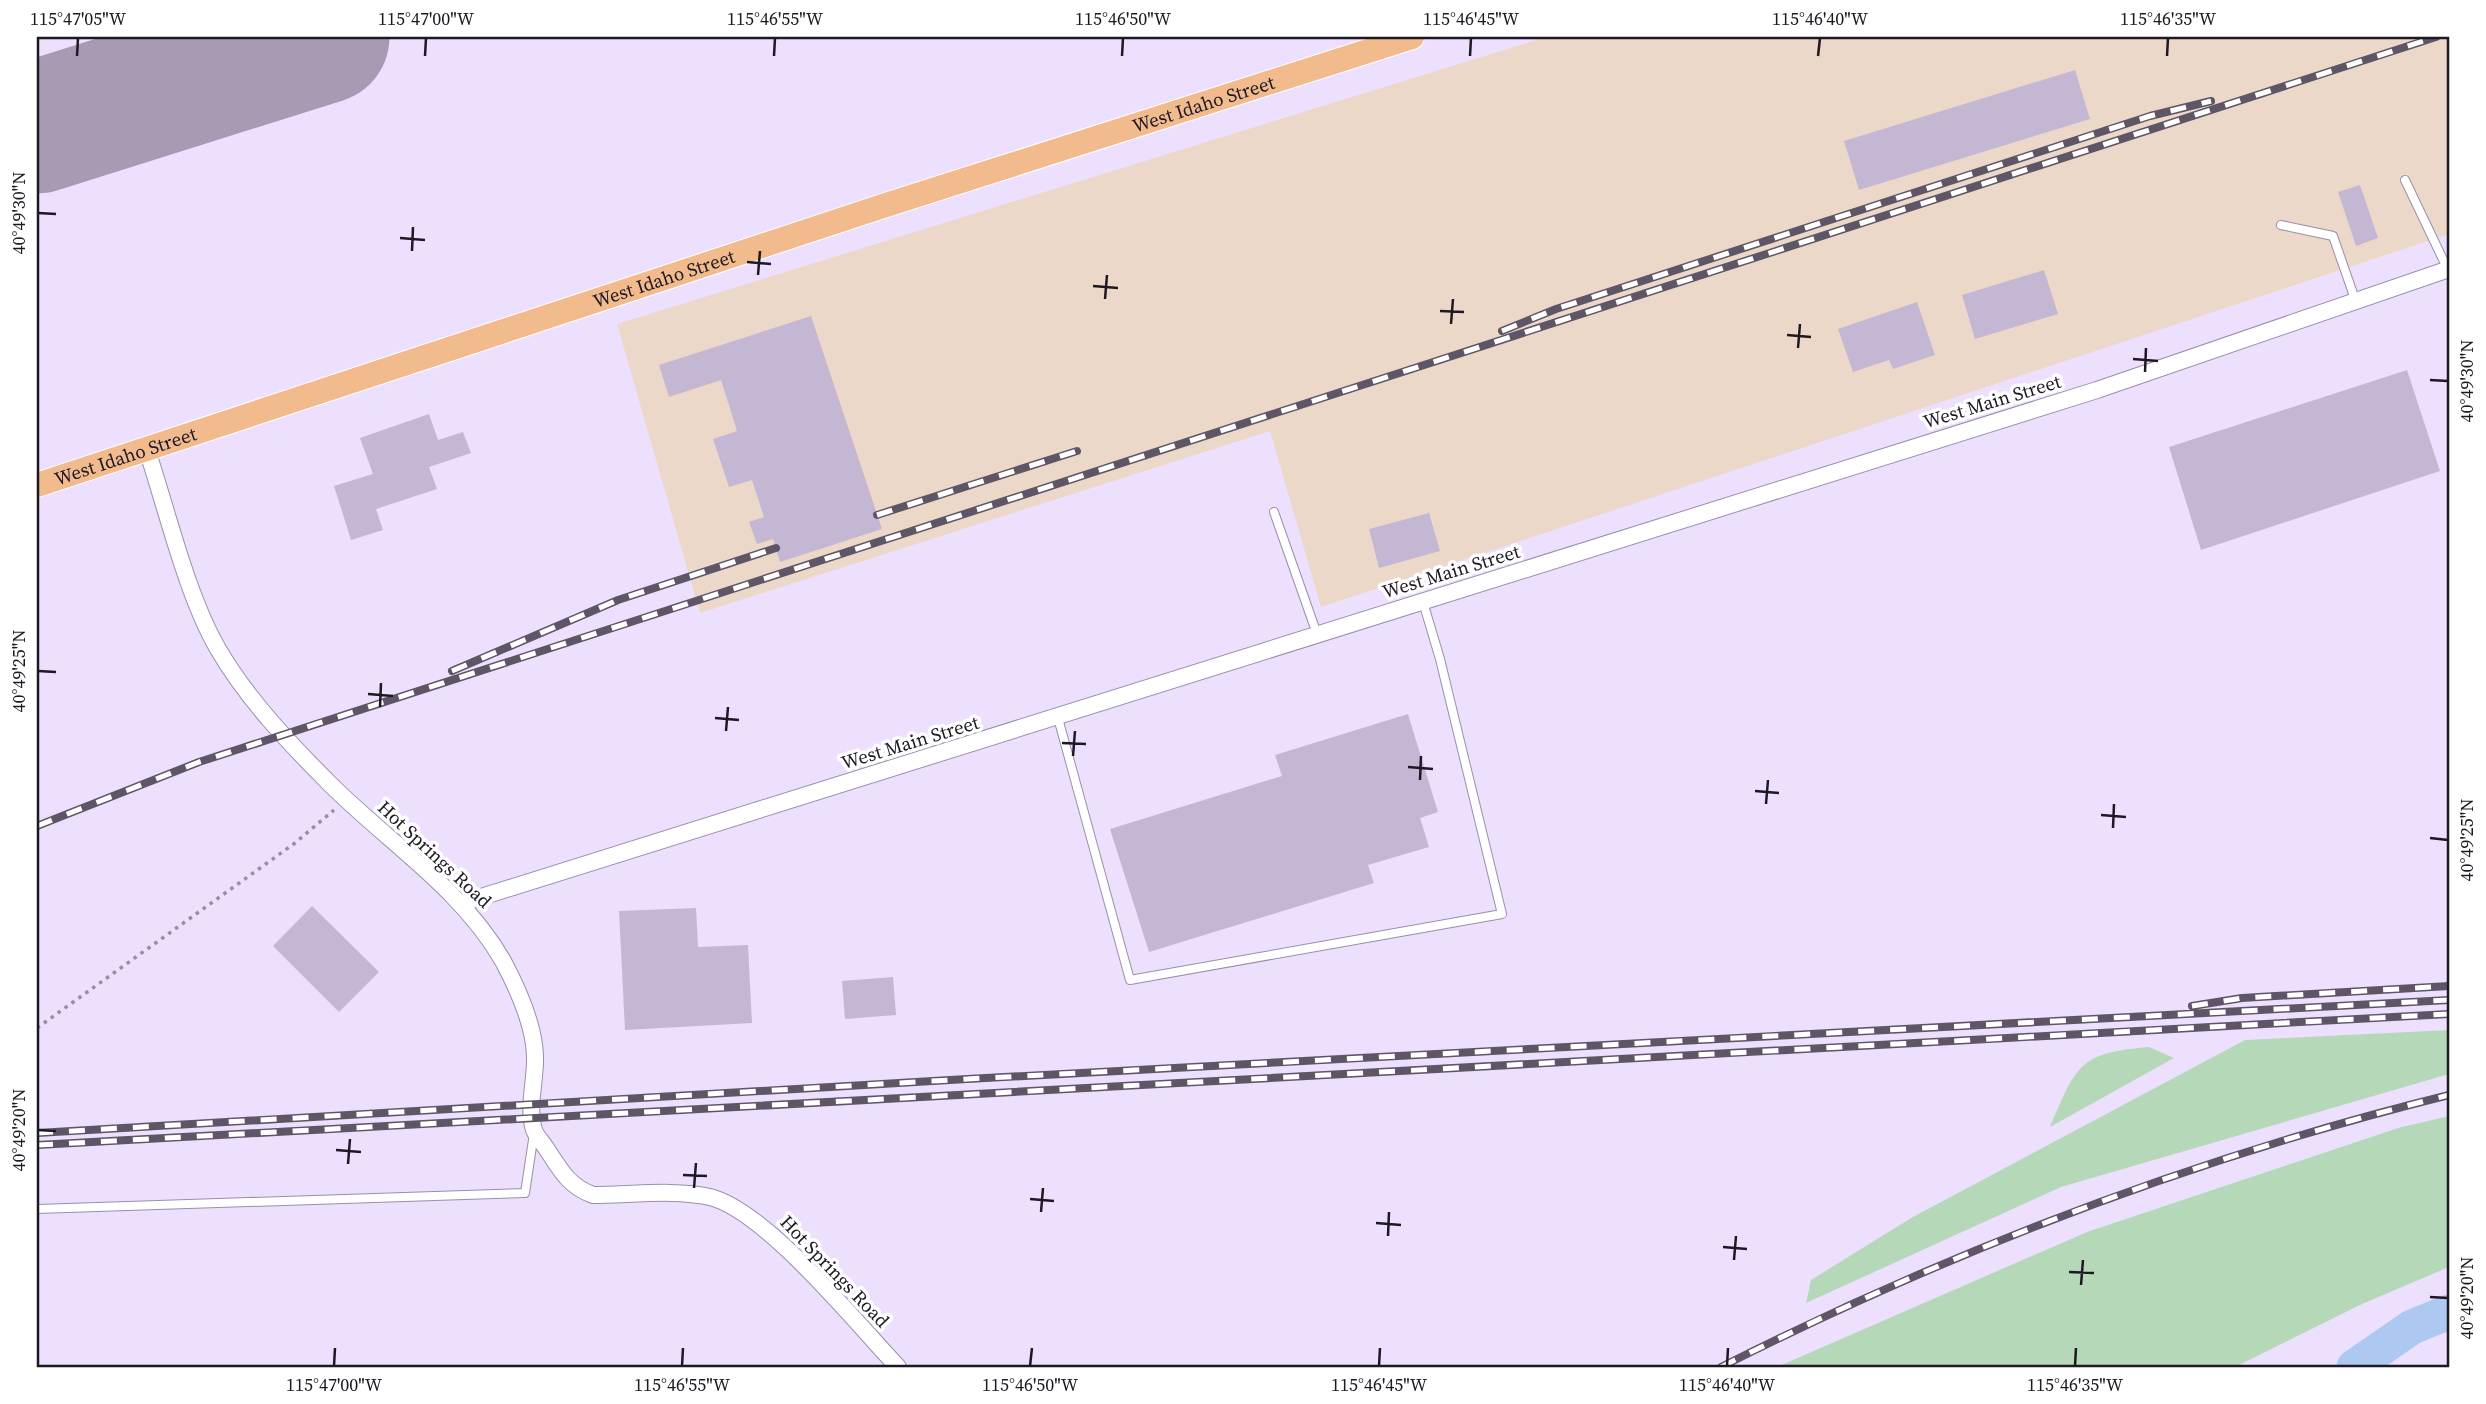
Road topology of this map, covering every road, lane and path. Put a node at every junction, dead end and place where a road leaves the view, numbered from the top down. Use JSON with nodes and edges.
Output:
{"nodes":[{"id":1,"x":1412,"y":37,"type":"edge"},
{"id":2,"x":2405,"y":180,"type":"dead end"},
{"id":3,"x":2281,"y":225,"type":"dead end"},
{"id":4,"x":2449,"y":270,"type":"edge"},
{"id":5,"x":2356,"y":302,"type":"junction"},
{"id":6,"x":147,"y":450,"type":"junction"},
{"id":7,"x":37,"y":485,"type":"edge"},
{"id":8,"x":1274,"y":512,"type":"dead end"},
{"id":9,"x":1423,"y":602,"type":"junction"},
{"id":10,"x":1317,"y":634,"type":"junction"},
{"id":11,"x":1058,"y":718,"type":"junction"},
{"id":12,"x":347,"y":800,"type":"junction"},
{"id":13,"x":462,"y":903,"type":"junction"},
{"id":14,"x":37,"y":1028,"type":"edge"},
{"id":15,"x":534,"y":1130,"type":"junction"},
{"id":16,"x":37,"y":1209,"type":"edge"},
{"id":17,"x":898,"y":1367,"type":"edge"}],
"edges":[{"from":1,"to":6,"type":"main road","name":"West Idaho Street"},
{"from":2,"to":4,"type":"lane"},
{"from":3,"to":5,"type":"lane"},
{"from":4,"to":5,"type":"street","name":"West Main Street"},
{"from":5,"to":9,"type":"street","name":"West Main Street"},
{"from":6,"to":7,"type":"main road","name":"West Idaho Street"},
{"from":6,"to":12,"type":"street","name":"Hot Springs Road"},
{"from":8,"to":10,"type":"lane"},
{"from":9,"to":10,"type":"street","name":"West Main Street"},
{"from":9,"to":11,"type":"lane"},
{"from":10,"to":11,"type":"street","name":"West Main Street"},
{"from":11,"to":13,"type":"street","name":"West Main Street"},
{"from":12,"to":13,"type":"street","name":"Hot Springs Road"},
{"from":12,"to":14,"type":"path"},
{"from":13,"to":15,"type":"street","name":"Hot Springs Road"},
{"from":15,"to":16,"type":"lane"},
{"from":15,"to":17,"type":"street","name":"Hot Springs Road"}]}
